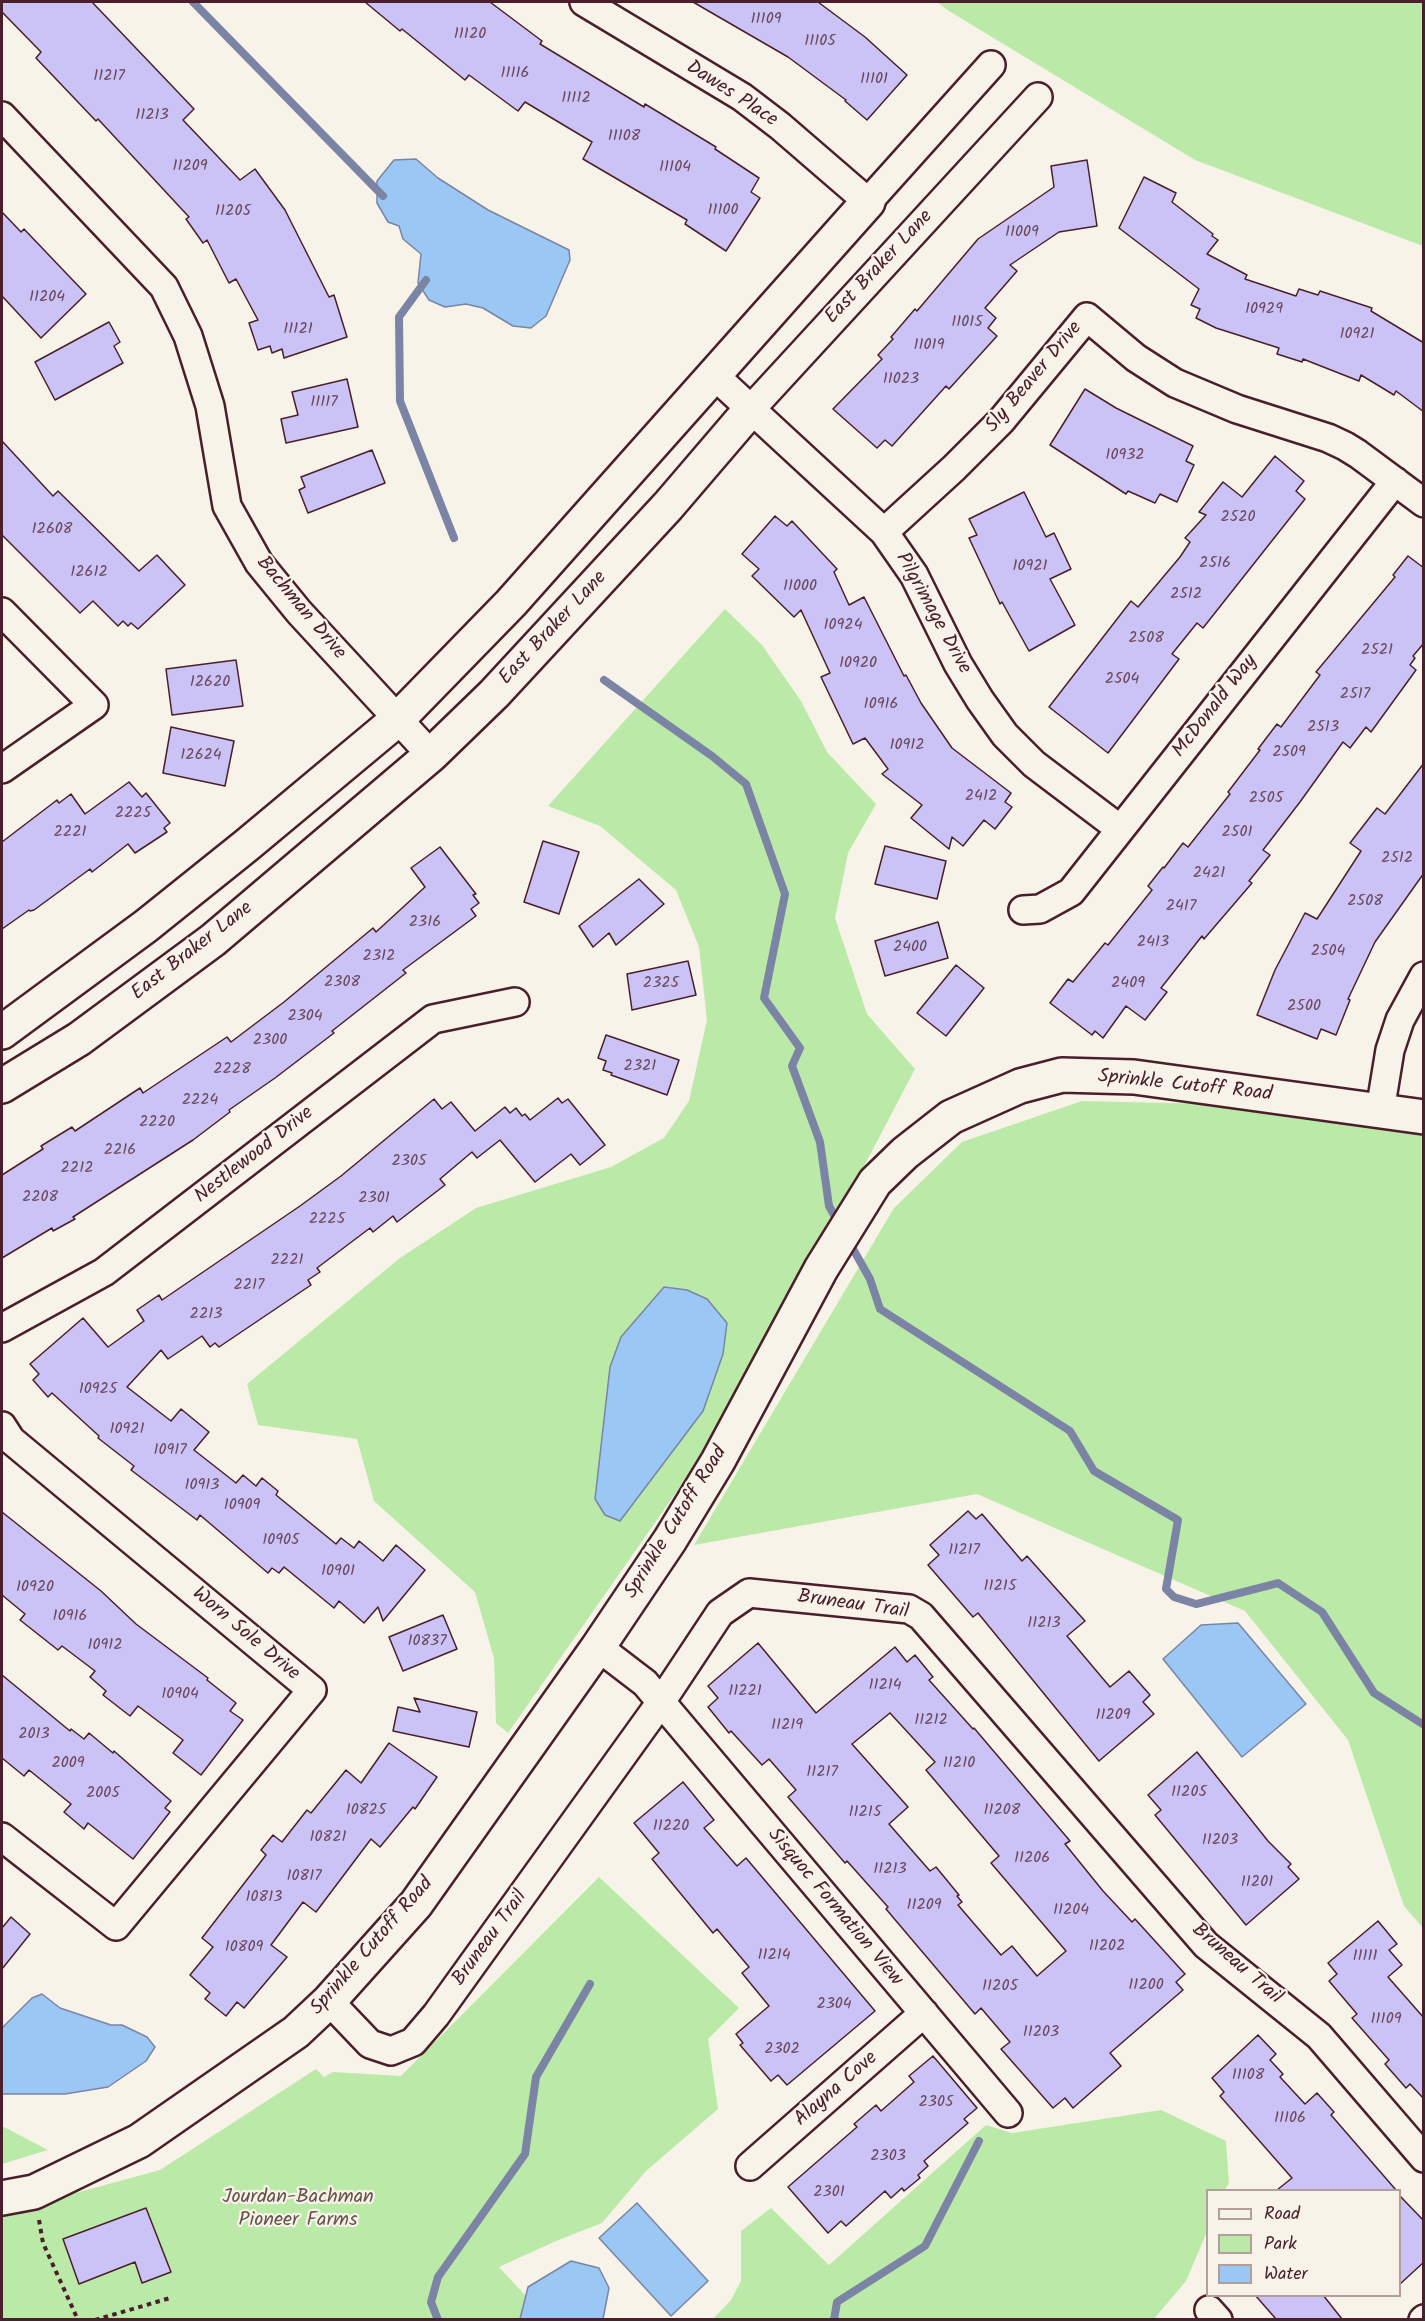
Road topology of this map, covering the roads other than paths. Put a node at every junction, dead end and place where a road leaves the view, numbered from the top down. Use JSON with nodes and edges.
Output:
{"nodes":[{"id":1,"x":584,"y":2,"type":"edge"},
{"id":2,"x":992,"y":65,"type":"dead end"},
{"id":3,"x":1038,"y":97,"type":"dead end"},
{"id":4,"x":2,"y":116,"type":"edge"},
{"id":5,"x":868,"y":201,"type":"junction"},
{"id":6,"x":715,"y":376,"type":"junction"},
{"id":7,"x":751,"y":409,"type":"junction"},
{"id":8,"x":1395,"y":481,"type":"junction"},
{"id":9,"x":1424,"y":503,"type":"edge"},
{"id":10,"x":884,"y":532,"type":"junction"},
{"id":11,"x":2,"y":612,"type":"edge"},
{"id":12,"x":398,"y":719,"type":"junction"},
{"id":13,"x":431,"y":755,"type":"junction"},
{"id":14,"x":2,"y":769,"type":"edge"},
{"id":15,"x":1120,"y":830,"type":"junction"},
{"id":16,"x":1023,"y":910,"type":"dead end"},
{"id":17,"x":1424,"y":976,"type":"edge"},
{"id":18,"x":515,"y":1002,"type":"dead end"},
{"id":19,"x":2,"y":1032,"type":"edge"},
{"id":20,"x":2,"y":1086,"type":"edge"},
{"id":21,"x":1380,"y":1111,"type":"junction"},
{"id":22,"x":1424,"y":1117,"type":"edge"},
{"id":23,"x":2,"y":1328,"type":"edge"},
{"id":24,"x":2,"y":1426,"type":"edge"},
{"id":25,"x":598,"y":1647,"type":"junction"},
{"id":26,"x":661,"y":1702,"type":"junction"},
{"id":27,"x":2,"y":1837,"type":"edge"},
{"id":28,"x":329,"y":2001,"type":"junction"},
{"id":29,"x":924,"y":2013,"type":"junction"},
{"id":30,"x":1008,"y":2113,"type":"dead end"},
{"id":31,"x":1424,"y":2158,"type":"edge"},
{"id":32,"x":750,"y":2166,"type":"dead end"},
{"id":33,"x":2,"y":2198,"type":"edge"}],
"edges":[{"from":1,"to":5,"type":"street","name":"Dawes Place"},
{"from":2,"to":5,"type":"street"},
{"from":3,"to":7,"type":"street","name":"East Braker Lane"},
{"from":4,"to":12,"type":"street","name":"Bachman Drive"},
{"from":5,"to":6,"type":"street"},
{"from":6,"to":7,"type":"street","name":"Pilgrimage Drive"},
{"from":6,"to":12,"type":"street"},
{"from":7,"to":10,"type":"street","name":"Pilgrimage Drive"},
{"from":7,"to":13,"type":"street","name":"East Braker Lane"},
{"from":8,"to":9,"type":"street","name":"Sly Beaver Drive"},
{"from":8,"to":10,"type":"street","name":"Sly Beaver Drive"},
{"from":8,"to":15,"type":"street","name":"McDonald Way"},
{"from":10,"to":15,"type":"street","name":"Pilgrimage Drive"},
{"from":11,"to":14,"type":"street"},
{"from":12,"to":13,"type":"street","name":"Bachman Drive"},
{"from":12,"to":19,"type":"street"},
{"from":13,"to":20,"type":"street","name":"East Braker Lane"},
{"from":15,"to":16,"type":"street","name":"McDonald Way"},
{"from":17,"to":21,"type":"street"},
{"from":18,"to":23,"type":"street","name":"Nestlewood Drive"},
{"from":21,"to":22,"type":"street","name":"Sprinkle Cutoff Road"},
{"from":21,"to":25,"type":"street","name":"Sprinkle Cutoff Road"},
{"from":24,"to":27,"type":"street","name":"Worn Sole Drive"},
{"from":25,"to":26,"type":"street","name":"Sisquoc Formation View"},
{"from":25,"to":28,"type":"street","name":"Sprinkle Cutoff Road"},
{"from":26,"to":28,"type":"street","name":"Bruneau Trail"},
{"from":26,"to":29,"type":"street","name":"Sisquoc Formation View"},
{"from":26,"to":31,"type":"street","name":"Bruneau Trail"},
{"from":28,"to":33,"type":"street","name":"Sprinkle Cutoff Road"},
{"from":29,"to":30,"type":"street","name":"Sisquoc Formation View"},
{"from":29,"to":32,"type":"street","name":"Alayna Cove"}]}
